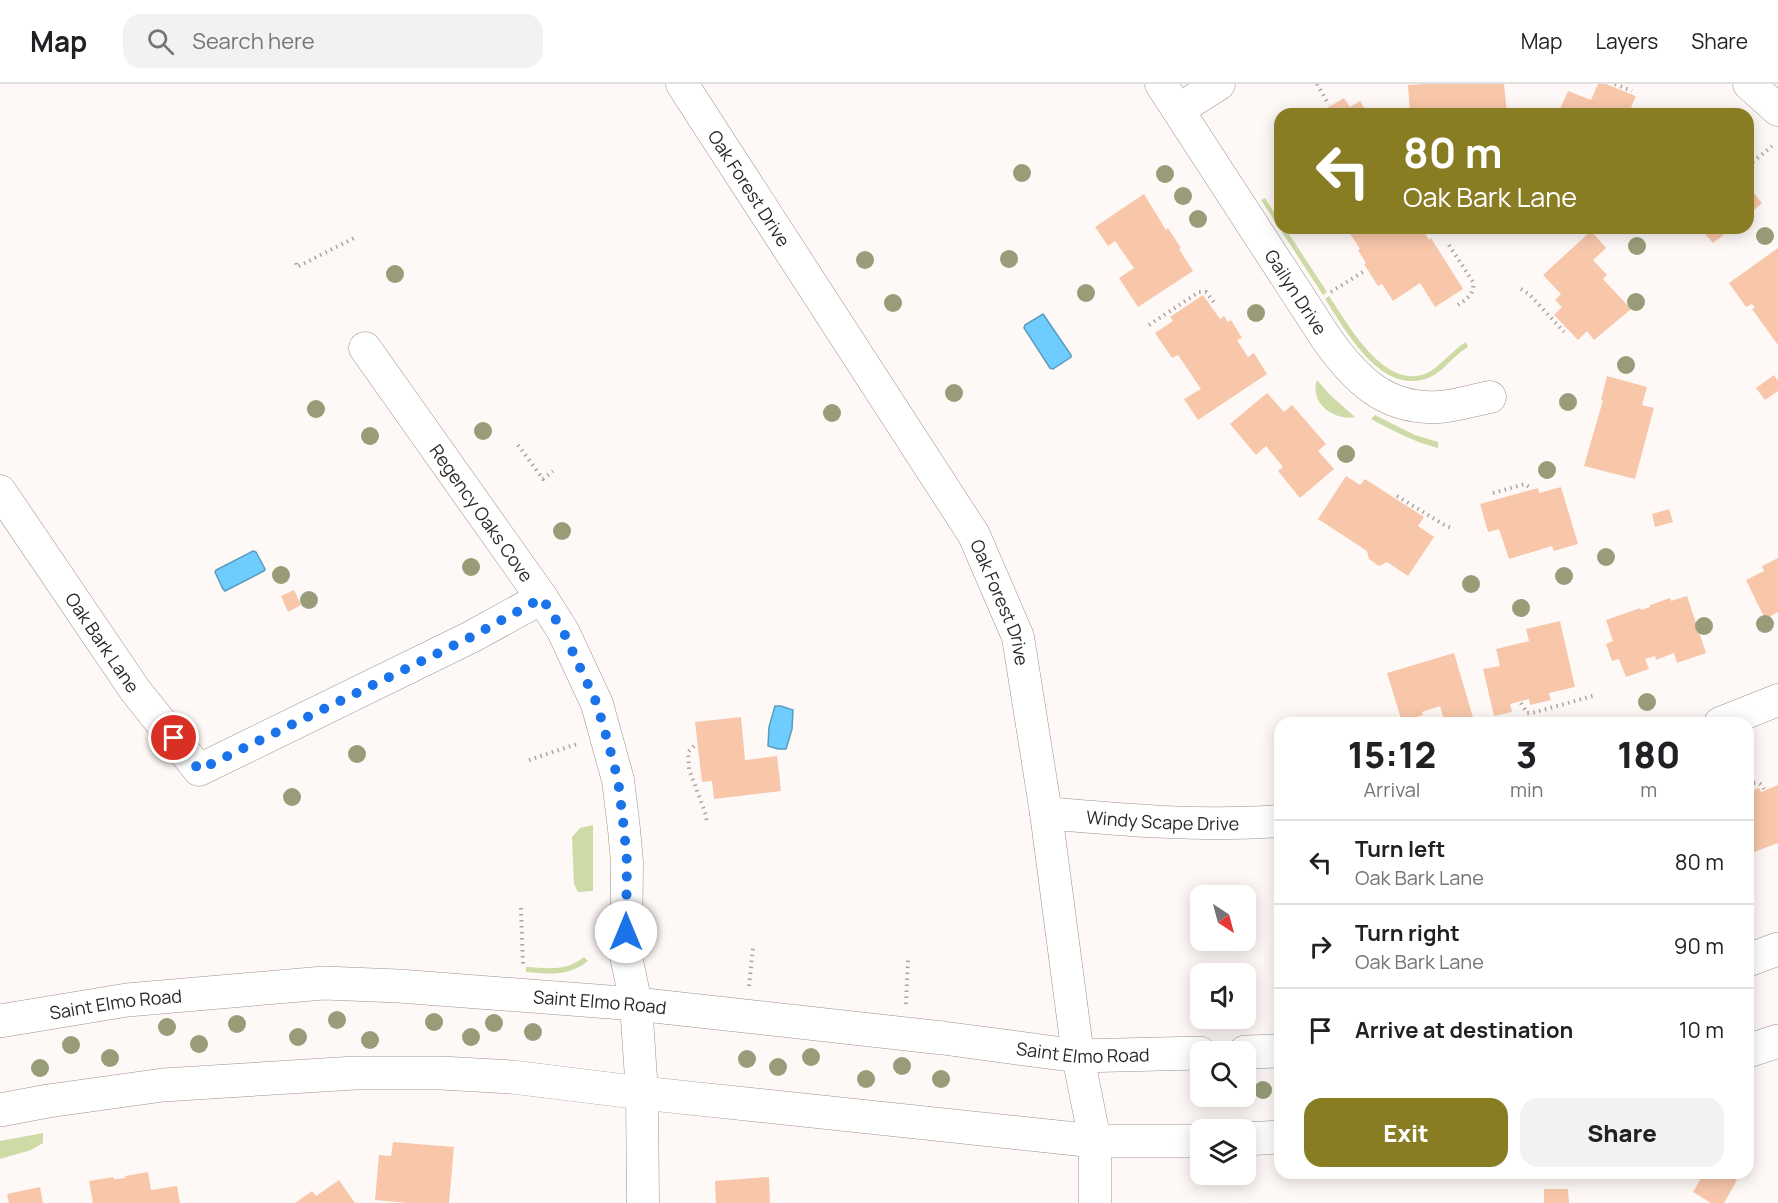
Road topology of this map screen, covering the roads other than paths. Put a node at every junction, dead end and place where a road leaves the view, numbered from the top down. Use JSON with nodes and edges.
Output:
{"nodes":[{"id":1,"x":682,"y":84,"type":"edge"},
{"id":2,"x":1161,"y":84,"type":"edge"},
{"id":3,"x":1219,"y":84,"type":"edge"},
{"id":4,"x":1749,"y":84,"type":"edge"},
{"id":5,"x":1178,"y":110,"type":"junction"},
{"id":6,"x":1778,"y":110,"type":"edge"},
{"id":7,"x":365,"y":348,"type":"dead end"},
{"id":8,"x":1490,"y":397,"type":"dead end"},
{"id":9,"x":0,"y":491,"type":"edge"},
{"id":10,"x":542,"y":598,"type":"junction"},
{"id":11,"x":1778,"y":700,"type":"edge"},
{"id":12,"x":1735,"y":717,"type":"edge"},
{"id":13,"x":1046,"y":813,"type":"junction"},
{"id":14,"x":1274,"y":822,"type":"edge"},
{"id":15,"x":1778,"y":949,"type":"edge"},
{"id":16,"x":1754,"y":958,"type":"edge"},
{"id":17,"x":636,"y":1004,"type":"junction"},
{"id":18,"x":0,"y":1021,"type":"edge"},
{"id":19,"x":1778,"y":1041,"type":"edge"},
{"id":20,"x":1754,"y":1049,"type":"edge"},
{"id":21,"x":1274,"y":1050,"type":"edge"},
{"id":22,"x":1256,"y":1051,"type":"edge"},
{"id":23,"x":1190,"y":1053,"type":"edge"},
{"id":24,"x":1078,"y":1056,"type":"junction"},
{"id":25,"x":642,"y":1094,"type":"junction"},
{"id":26,"x":0,"y":1110,"type":"edge"},
{"id":27,"x":1274,"y":1137,"type":"edge"},
{"id":28,"x":1256,"y":1138,"type":"edge"},
{"id":29,"x":1095,"y":1141,"type":"junction"},
{"id":30,"x":1190,"y":1142,"type":"edge"},
{"id":31,"x":643,"y":1203,"type":"edge"},
{"id":32,"x":1095,"y":1203,"type":"edge"}],
"edges":[{"from":1,"to":13,"type":"street","name":"Oak Forest Drive"},
{"from":2,"to":5,"type":"street","name":"Gailyn Drive"},
{"from":3,"to":5,"type":"street"},
{"from":4,"to":6,"type":"street"},
{"from":5,"to":8,"type":"street","name":"Gailyn Drive"},
{"from":7,"to":10,"type":"street","name":"Regency Oaks Cove"},
{"from":9,"to":10,"type":"street","name":"Oak Bark Lane"},
{"from":10,"to":17,"type":"street","name":"Regency Oaks Cove"},
{"from":11,"to":12,"type":"street"},
{"from":13,"to":14,"type":"street","name":"Windy Scape Drive"},
{"from":13,"to":24,"type":"street","name":"Oak Forest Drive"},
{"from":15,"to":16,"type":"main road"},
{"from":17,"to":18,"type":"main road","name":"Saint Elmo Road"},
{"from":17,"to":24,"type":"main road","name":"Saint Elmo Road"},
{"from":17,"to":25,"type":"street","name":"Regency Oaks Cove"},
{"from":19,"to":20,"type":"main road"},
{"from":21,"to":22,"type":"main road"},
{"from":23,"to":24,"type":"main road","name":"Saint Elmo Road"},
{"from":24,"to":29,"type":"street","name":"Oak Forest Drive"},
{"from":25,"to":26,"type":"main road"},
{"from":25,"to":29,"type":"main road"},
{"from":25,"to":31,"type":"street","name":"Regency Oaks Cove"},
{"from":27,"to":28,"type":"main road"},
{"from":29,"to":30,"type":"main road"},
{"from":29,"to":32,"type":"street","name":"Oak Forest Drive"}]}
